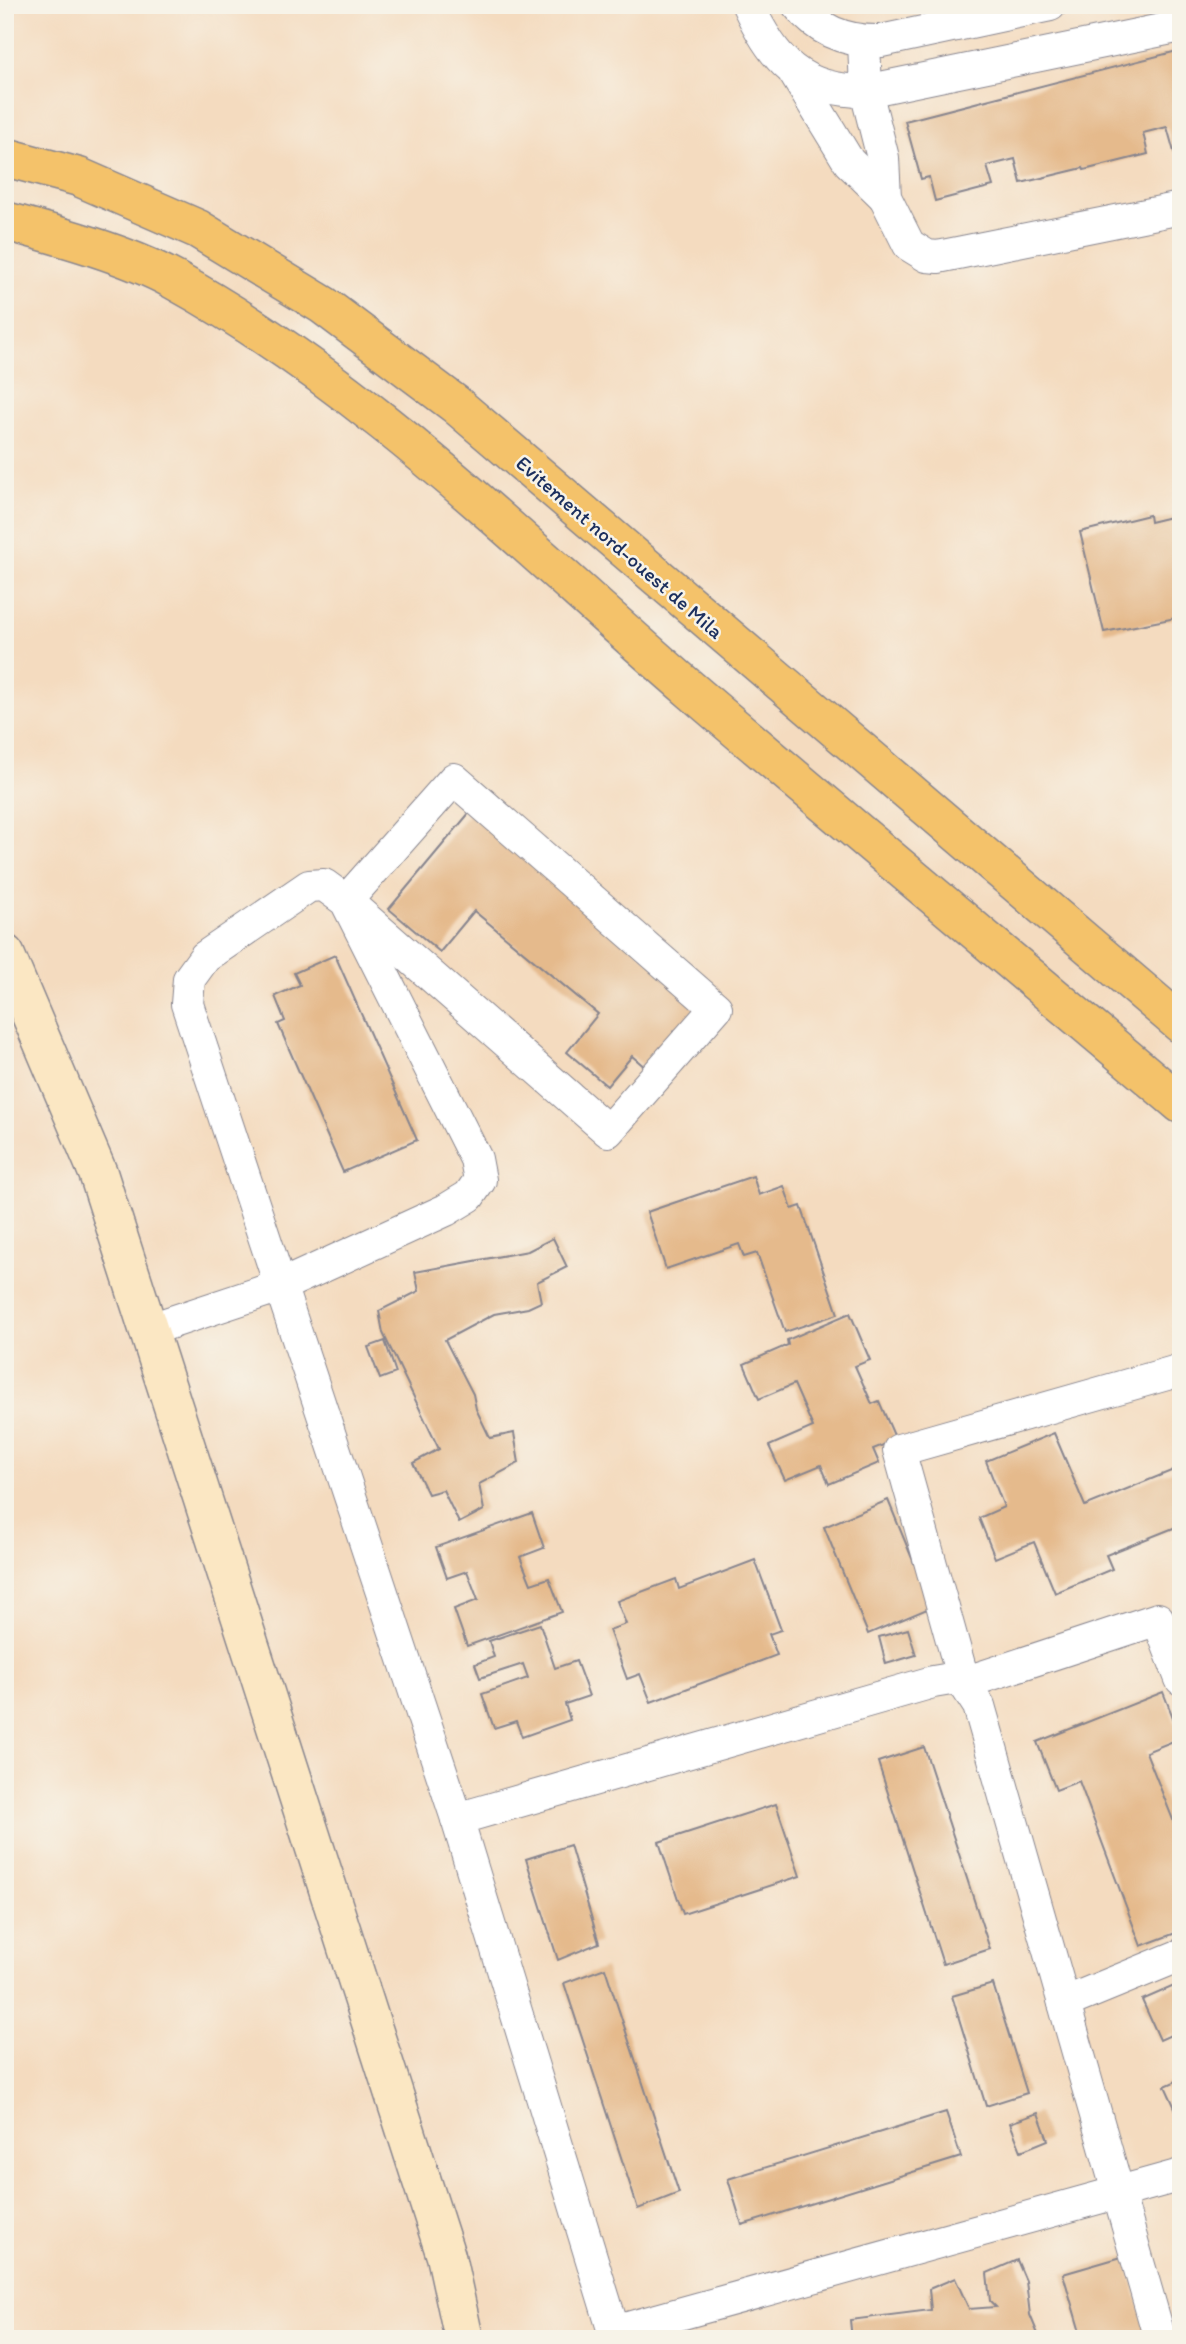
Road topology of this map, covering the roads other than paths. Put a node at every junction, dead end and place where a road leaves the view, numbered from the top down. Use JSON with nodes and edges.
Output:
{"nodes":[{"id":1,"x":748,"y":5,"type":"edge"},
{"id":2,"x":1050,"y":5,"type":"edge"},
{"id":3,"x":801,"y":8,"type":"edge"},
{"id":4,"x":1181,"y":26,"type":"edge"},
{"id":5,"x":762,"y":37,"type":"junction"},
{"id":6,"x":864,"y":41,"type":"junction"},
{"id":7,"x":794,"y":72,"type":"junction"},
{"id":8,"x":866,"y":91,"type":"junction"},
{"id":9,"x":5,"y":157,"type":"edge"},
{"id":10,"x":885,"y":197,"type":"junction"},
{"id":11,"x":1181,"y":208,"type":"edge"},
{"id":12,"x":5,"y":221,"type":"edge"},
{"id":13,"x":346,"y":901,"type":"junction"},
{"id":14,"x":5,"y":954,"type":"edge"},
{"id":15,"x":1181,"y":1024,"type":"edge"},
{"id":16,"x":1181,"y":1104,"type":"edge"},
{"id":17,"x":280,"y":1286,"type":"junction"},
{"id":18,"x":148,"y":1330,"type":"junction"},
{"id":19,"x":1181,"y":1370,"type":"edge"},
{"id":20,"x":1181,"y":1679,"type":"edge"},
{"id":21,"x":964,"y":1683,"type":"junction"},
{"id":22,"x":457,"y":1819,"type":"junction"},
{"id":23,"x":1181,"y":1955,"type":"edge"},
{"id":24,"x":1065,"y":2003,"type":"junction"},
{"id":25,"x":1181,"y":2175,"type":"edge"},
{"id":26,"x":1118,"y":2194,"type":"junction"},
{"id":27,"x":615,"y":2336,"type":"edge"},
{"id":28,"x":464,"y":2339,"type":"edge"},
{"id":29,"x":1160,"y":2339,"type":"edge"}],
"edges":[{"from":1,"to":5,"type":"street"},
{"from":2,"to":6,"type":"street"},
{"from":3,"to":5,"type":"street"},
{"from":3,"to":6,"type":"street"},
{"from":4,"to":8,"type":"street"},
{"from":5,"to":7,"type":"street"},
{"from":6,"to":8,"type":"street"},
{"from":7,"to":8,"type":"street"},
{"from":7,"to":10,"type":"street"},
{"from":8,"to":10,"type":"street"},
{"from":9,"to":15,"type":"highway","name":"Evitement nord-ouest de Mila"},
{"from":10,"to":11,"type":"street"},
{"from":12,"to":16,"type":"highway"},
{"from":13,"to":13,"type":"street"},
{"from":13,"to":17,"type":"street"},
{"from":13,"to":17,"type":"street"},
{"from":14,"to":18,"type":"main road"},
{"from":17,"to":18,"type":"street"},
{"from":17,"to":22,"type":"street"},
{"from":18,"to":28,"type":"main road"},
{"from":19,"to":21,"type":"street"},
{"from":20,"to":21,"type":"street"},
{"from":21,"to":22,"type":"street"},
{"from":21,"to":24,"type":"street"},
{"from":22,"to":27,"type":"street"},
{"from":23,"to":24,"type":"street"},
{"from":24,"to":26,"type":"street"},
{"from":25,"to":26,"type":"street"},
{"from":26,"to":27,"type":"street"},
{"from":26,"to":29,"type":"street"}]}
